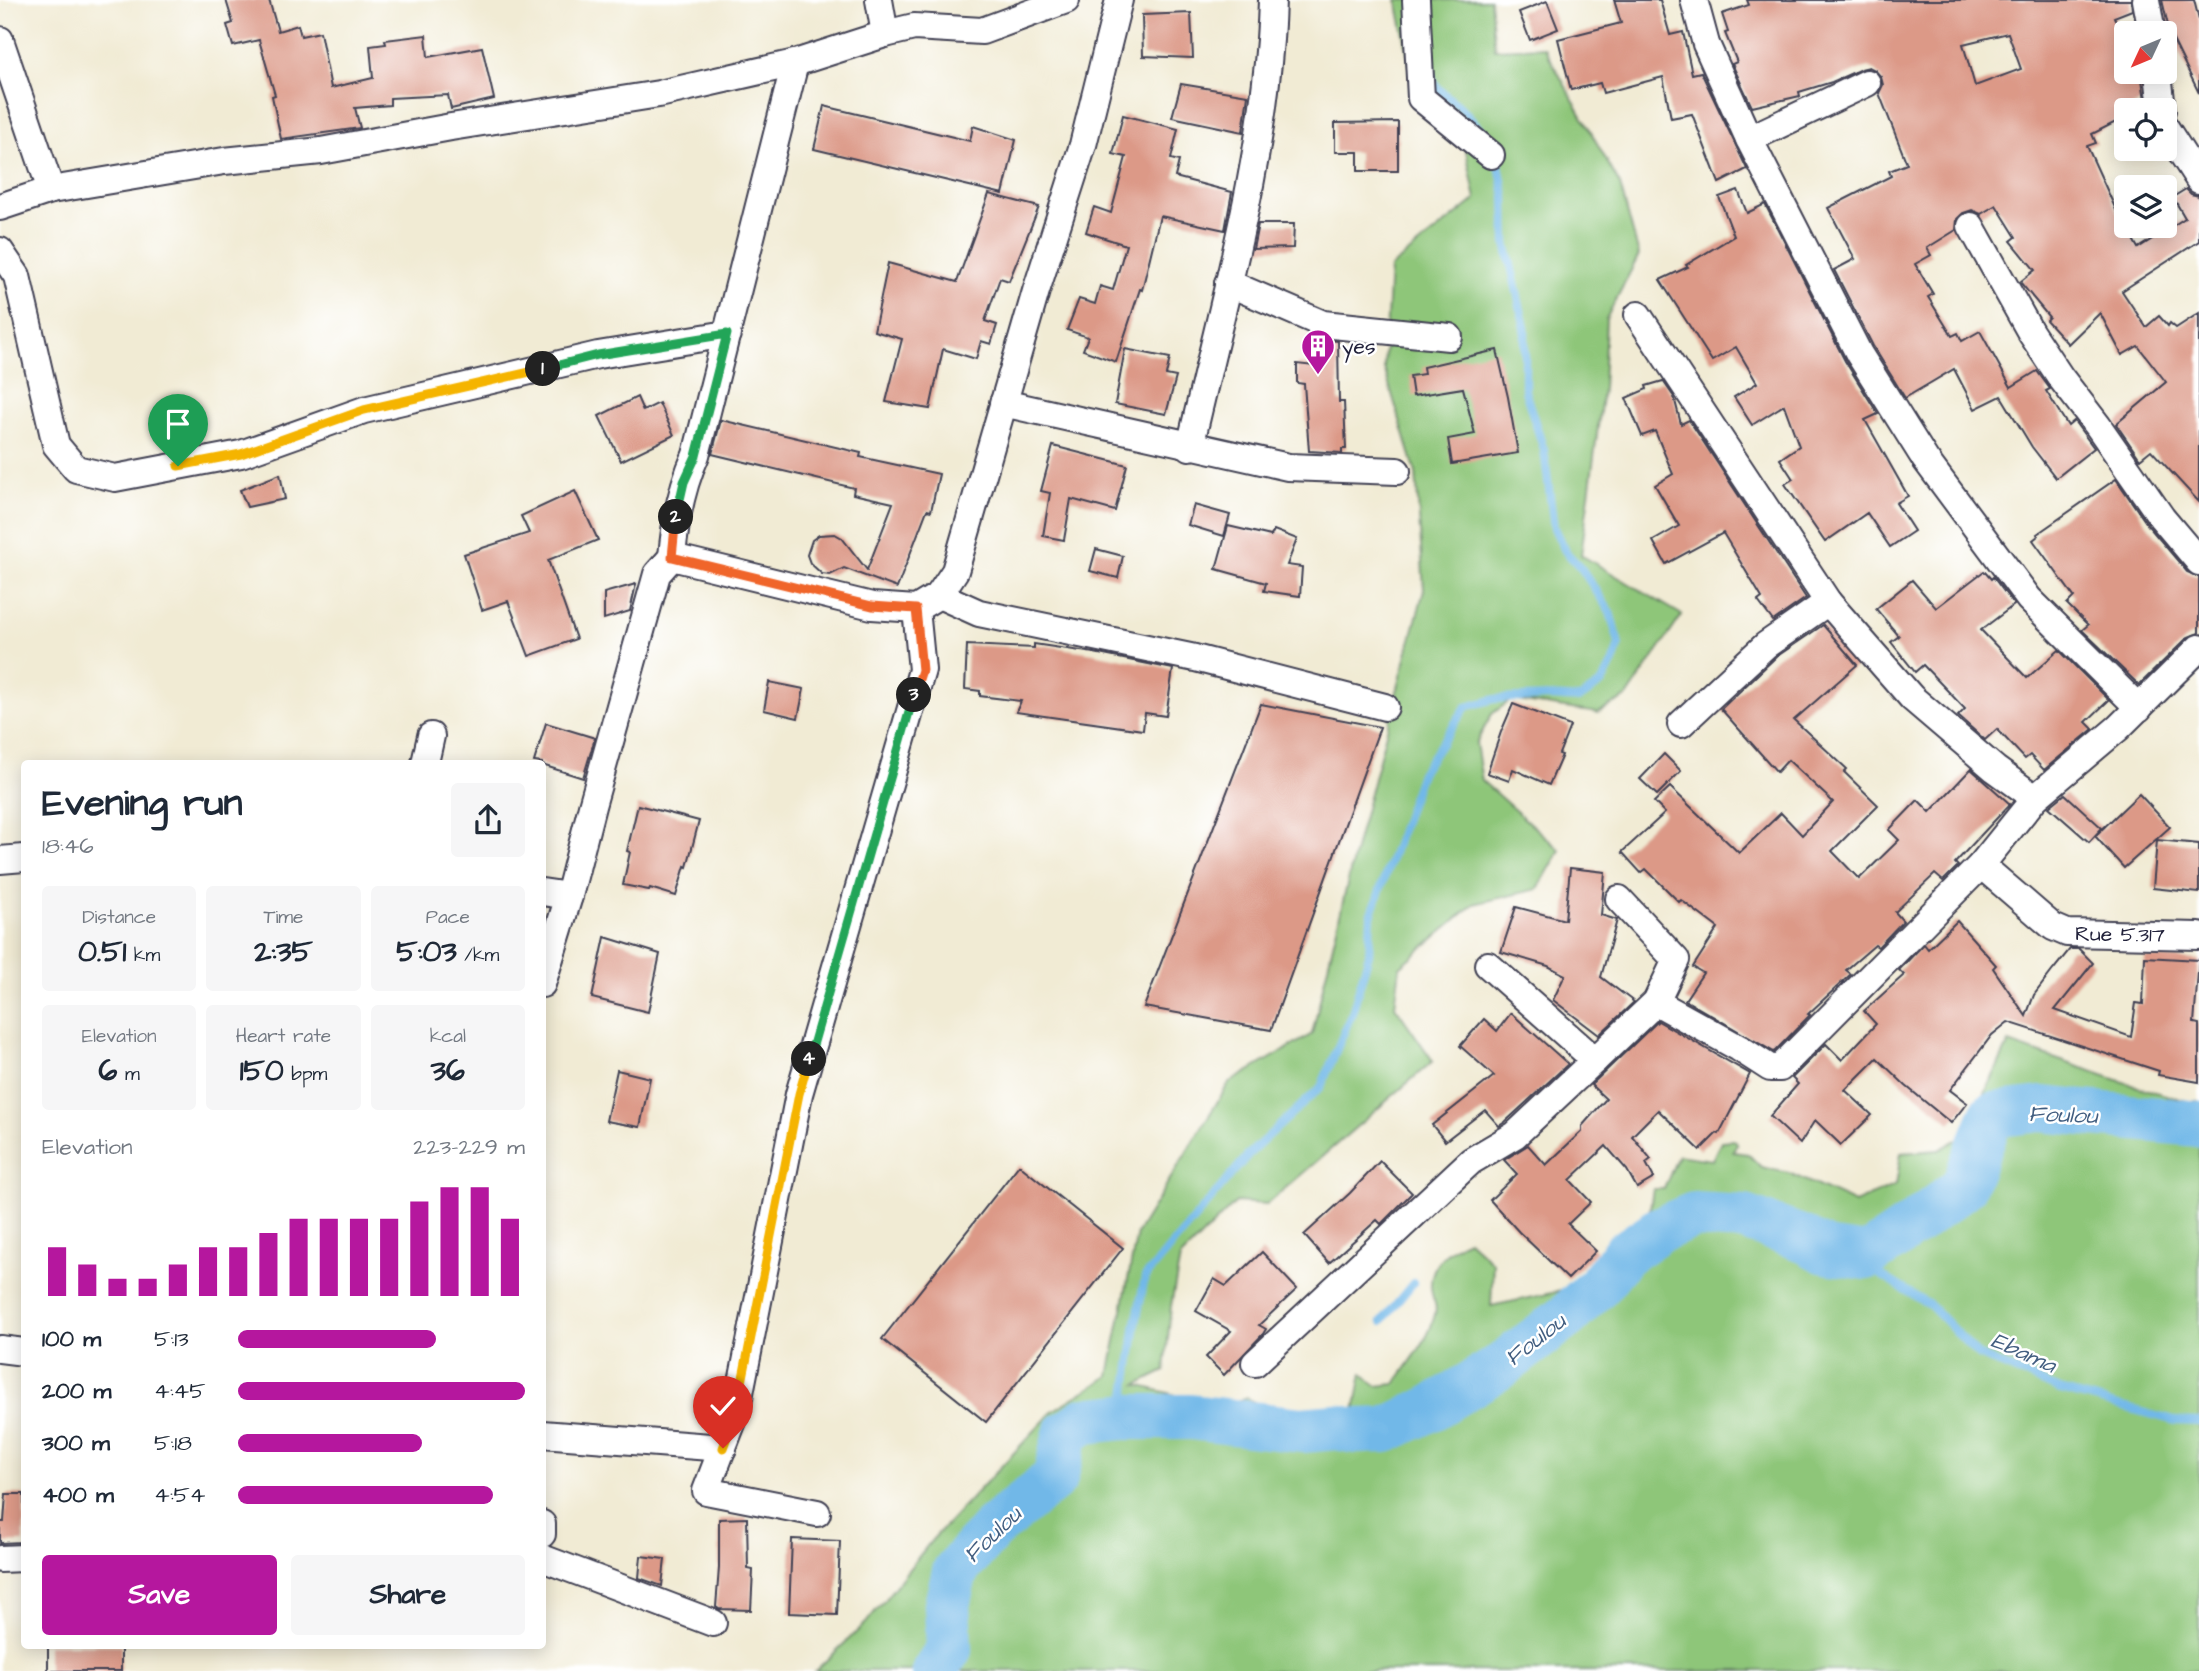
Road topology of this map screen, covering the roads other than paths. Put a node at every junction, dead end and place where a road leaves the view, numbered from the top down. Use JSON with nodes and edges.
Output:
{"nodes":[{"id":1,"x":880,"y":0,"type":"edge"},
{"id":2,"x":1066,"y":0,"type":"edge"},
{"id":3,"x":1119,"y":0,"type":"edge"},
{"id":4,"x":1272,"y":0,"type":"edge"},
{"id":5,"x":1416,"y":0,"type":"edge"},
{"id":6,"x":1694,"y":0,"type":"edge"},
{"id":7,"x":2146,"y":0,"type":"edge"},
{"id":8,"x":2150,"y":21,"type":"edge"},
{"id":9,"x":885,"y":34,"type":"junction"},
{"id":10,"x":0,"y":40,"type":"edge"},
{"id":11,"x":794,"y":62,"type":"junction"},
{"id":12,"x":1867,"y":83,"type":"dead end"},
{"id":13,"x":1749,"y":139,"type":"junction"},
{"id":14,"x":2177,"y":146,"type":"edge"},
{"id":15,"x":1491,"y":155,"type":"dead end"},
{"id":16,"x":2199,"y":180,"type":"edge"},
{"id":17,"x":51,"y":190,"type":"junction"},
{"id":18,"x":0,"y":207,"type":"edge"},
{"id":19,"x":1971,"y":226,"type":"dead end"},
{"id":20,"x":0,"y":251,"type":"edge"},
{"id":21,"x":1228,"y":283,"type":"junction"},
{"id":22,"x":1638,"y":315,"type":"dead end"},
{"id":23,"x":727,"y":334,"type":"junction"},
{"id":24,"x":1449,"y":337,"type":"dead end"},
{"id":25,"x":1003,"y":403,"type":"junction"},
{"id":26,"x":1190,"y":446,"type":"junction"},
{"id":27,"x":1397,"y":471,"type":"dead end"},
{"id":28,"x":672,"y":557,"type":"junction"},
{"id":29,"x":2199,"y":562,"type":"edge"},
{"id":30,"x":939,"y":596,"type":"junction"},
{"id":31,"x":1828,"y":602,"type":"junction"},
{"id":32,"x":916,"y":609,"type":"junction"},
{"id":33,"x":2199,"y":648,"type":"edge"},
{"id":34,"x":1385,"y":707,"type":"dead end"},
{"id":35,"x":2139,"y":708,"type":"junction"},
{"id":36,"x":1681,"y":724,"type":"dead end"},
{"id":37,"x":432,"y":736,"type":"dead end"},
{"id":38,"x":426,"y":760,"type":"edge"},
{"id":39,"x":2035,"y":798,"type":"junction"},
{"id":40,"x":21,"y":858,"type":"edge"},
{"id":41,"x":0,"y":860,"type":"edge"},
{"id":42,"x":1982,"y":865,"type":"junction"},
{"id":43,"x":546,"y":893,"type":"edge"},
{"id":44,"x":569,"y":896,"type":"junction"},
{"id":45,"x":1619,"y":899,"type":"dead end"},
{"id":46,"x":2199,"y":936,"type":"edge"},
{"id":47,"x":1488,"y":965,"type":"dead end"},
{"id":48,"x":546,"y":971,"type":"edge"},
{"id":49,"x":1656,"y":1002,"type":"junction"},
{"id":50,"x":1595,"y":1060,"type":"junction"},
{"id":51,"x":0,"y":1349,"type":"edge"},
{"id":52,"x":21,"y":1352,"type":"edge"},
{"id":53,"x":1255,"y":1363,"type":"dead end"},
{"id":54,"x":546,"y":1434,"type":"edge"},
{"id":55,"x":723,"y":1448,"type":"junction"},
{"id":56,"x":817,"y":1513,"type":"dead end"},
{"id":57,"x":0,"y":1559,"type":"edge"},
{"id":58,"x":21,"y":1559,"type":"edge"},
{"id":59,"x":546,"y":1560,"type":"edge"},
{"id":60,"x":713,"y":1623,"type":"dead end"}],
"edges":[{"from":1,"to":9,"type":"street"},
{"from":2,"to":9,"type":"street"},
{"from":3,"to":25,"type":"street"},
{"from":4,"to":21,"type":"street"},
{"from":5,"to":15,"type":"street"},
{"from":6,"to":13,"type":"street"},
{"from":7,"to":8,"type":"street"},
{"from":9,"to":11,"type":"street"},
{"from":10,"to":17,"type":"street"},
{"from":11,"to":17,"type":"street"},
{"from":11,"to":23,"type":"street"},
{"from":12,"to":13,"type":"street"},
{"from":13,"to":35,"type":"street"},
{"from":14,"to":16,"type":"street"},
{"from":17,"to":18,"type":"street"},
{"from":19,"to":29,"type":"street"},
{"from":20,"to":23,"type":"street"},
{"from":21,"to":24,"type":"street"},
{"from":21,"to":26,"type":"street"},
{"from":22,"to":31,"type":"street"},
{"from":23,"to":28,"type":"street"},
{"from":25,"to":26,"type":"street"},
{"from":25,"to":30,"type":"street"},
{"from":26,"to":27,"type":"street"},
{"from":28,"to":32,"type":"street"},
{"from":28,"to":44,"type":"street"},
{"from":30,"to":32,"type":"street"},
{"from":30,"to":34,"type":"street"},
{"from":31,"to":36,"type":"street"},
{"from":31,"to":39,"type":"street"},
{"from":32,"to":55,"type":"street"},
{"from":33,"to":35,"type":"street"},
{"from":35,"to":39,"type":"street"},
{"from":37,"to":38,"type":"street"},
{"from":39,"to":42,"type":"street"},
{"from":40,"to":41,"type":"street"},
{"from":42,"to":46,"type":"street","name":"Rue 5.317"},
{"from":42,"to":49,"type":"street"},
{"from":43,"to":44,"type":"street"},
{"from":44,"to":48,"type":"street"},
{"from":45,"to":49,"type":"street"},
{"from":47,"to":50,"type":"street"},
{"from":49,"to":50,"type":"street"},
{"from":50,"to":53,"type":"street"},
{"from":51,"to":52,"type":"street"},
{"from":54,"to":55,"type":"street"},
{"from":55,"to":56,"type":"street"},
{"from":57,"to":58,"type":"street"},
{"from":59,"to":60,"type":"street"}]}
